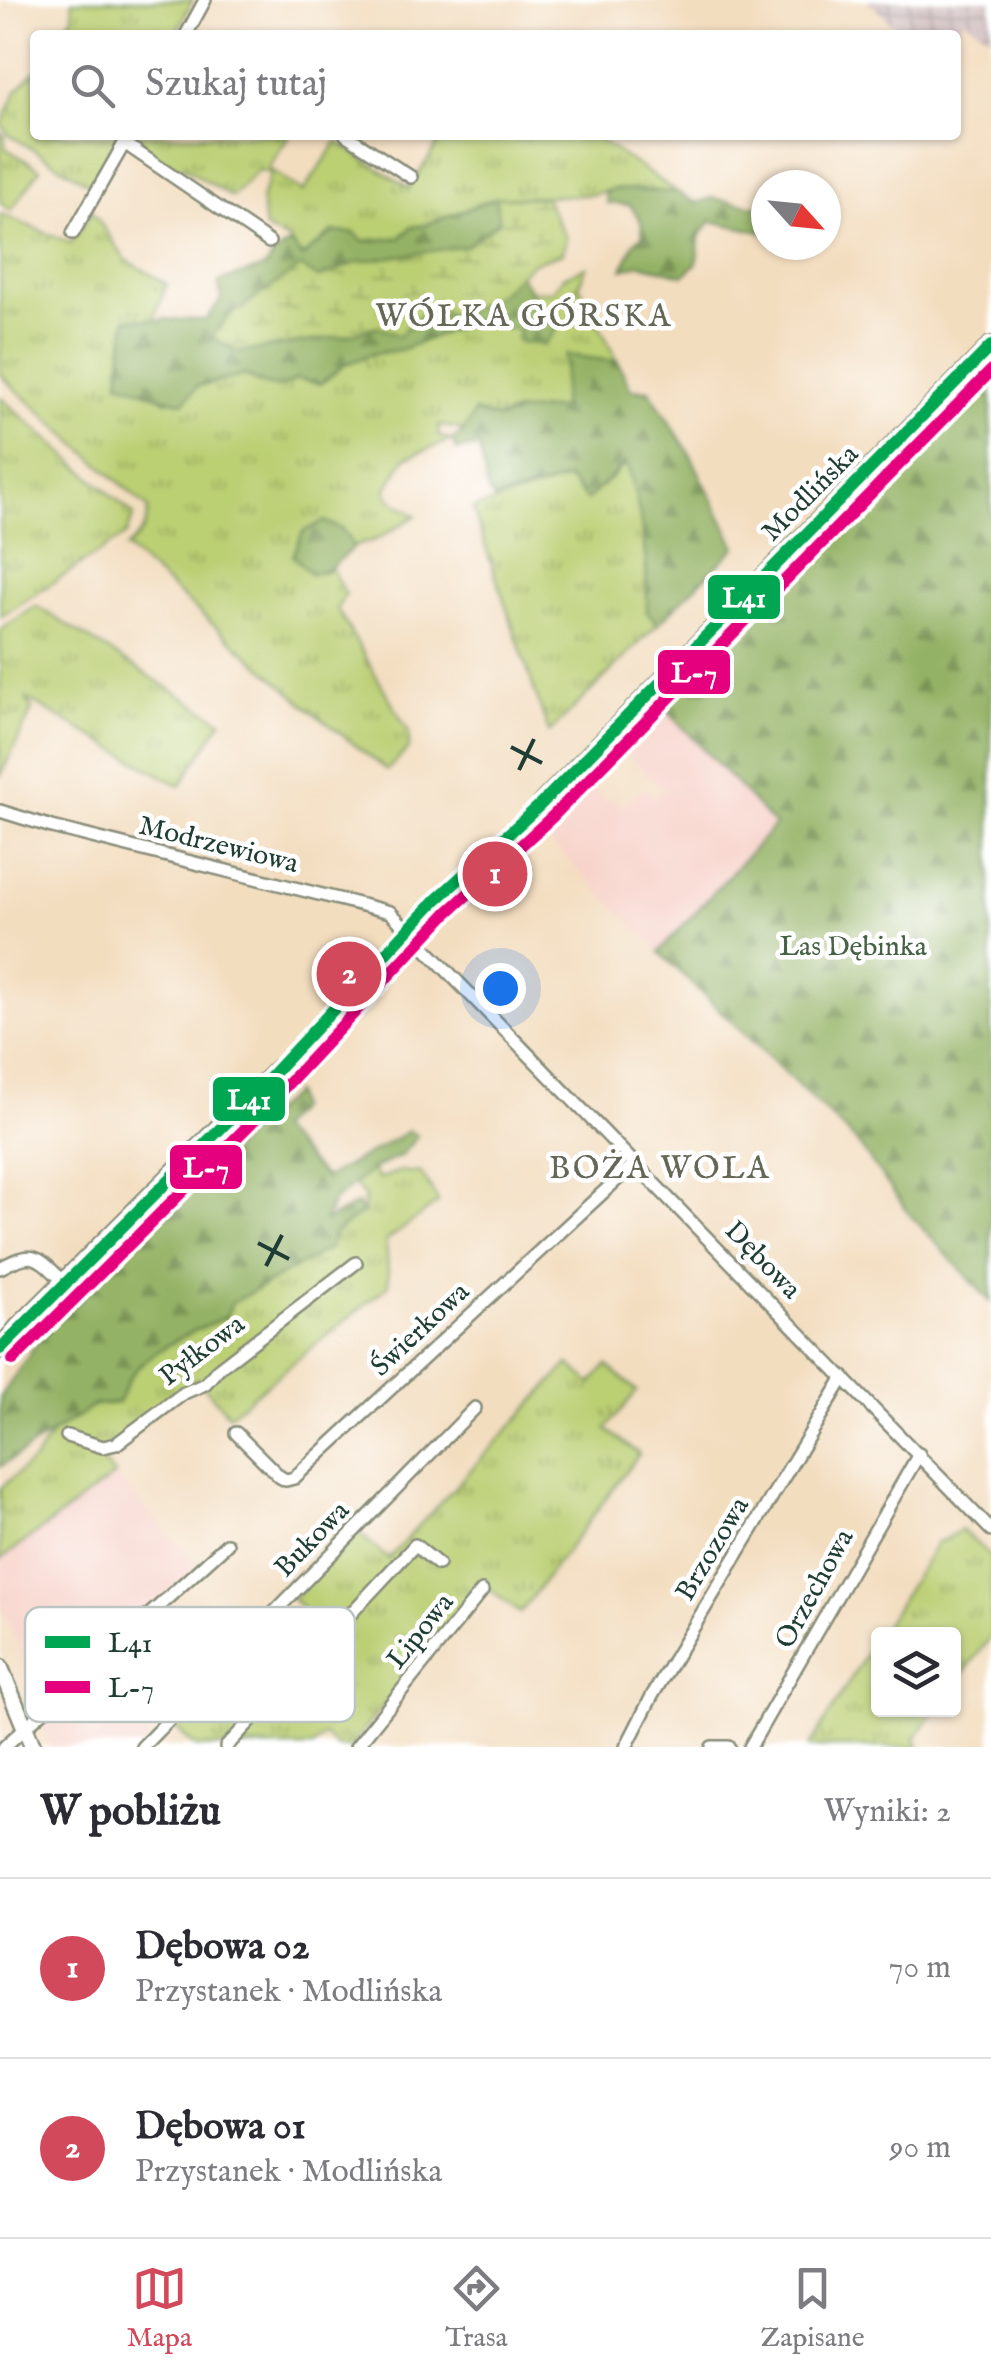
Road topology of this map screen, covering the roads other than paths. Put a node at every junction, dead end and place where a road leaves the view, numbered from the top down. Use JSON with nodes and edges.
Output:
{"nodes":[{"id":1,"x":205,"y":0,"type":"edge"},
{"id":2,"x":191,"y":30,"type":"edge"},
{"id":3,"x":126,"y":140,"type":"edge"},
{"id":4,"x":128,"y":140,"type":"edge"},
{"id":5,"x":354,"y":140,"type":"edge"},
{"id":6,"x":411,"y":178,"type":"dead end"},
{"id":7,"x":73,"y":233,"type":"dead end"},
{"id":8,"x":269,"y":242,"type":"dead end"},
{"id":9,"x":991,"y":346,"type":"edge"},
{"id":10,"x":0,"y":811,"type":"edge"},
{"id":11,"x":413,"y":934,"type":"junction"},
{"id":12,"x":636,"y":1163,"type":"junction"},
{"id":13,"x":356,"y":1262,"type":"dead end"},
{"id":14,"x":0,"y":1268,"type":"edge"},
{"id":15,"x":64,"y":1282,"type":"junction"},
{"id":16,"x":0,"y":1346,"type":"edge"},
{"id":17,"x":844,"y":1377,"type":"junction"},
{"id":18,"x":474,"y":1408,"type":"dead end"},
{"id":19,"x":236,"y":1433,"type":"dead end"},
{"id":20,"x":67,"y":1436,"type":"dead end"},
{"id":21,"x":919,"y":1454,"type":"junction"},
{"id":22,"x":991,"y":1530,"type":"edge"},
{"id":23,"x":227,"y":1544,"type":"dead end"},
{"id":24,"x":438,"y":1564,"type":"dead end"},
{"id":25,"x":482,"y":1591,"type":"dead end"},
{"id":26,"x":157,"y":1607,"type":"edge"},
{"id":27,"x":279,"y":1607,"type":"edge"},
{"id":28,"x":355,"y":1609,"type":"edge"},
{"id":29,"x":0,"y":1667,"type":"edge"},
{"id":30,"x":31,"y":1722,"type":"edge"},
{"id":31,"x":166,"y":1722,"type":"edge"},
{"id":32,"x":249,"y":1722,"type":"edge"},
{"id":33,"x":25,"y":1727,"type":"junction"},
{"id":34,"x":4,"y":1747,"type":"edge"},
{"id":35,"x":33,"y":1747,"type":"edge"},
{"id":36,"x":142,"y":1747,"type":"edge"},
{"id":37,"x":226,"y":1747,"type":"edge"},
{"id":38,"x":356,"y":1747,"type":"edge"},
{"id":39,"x":626,"y":1747,"type":"edge"},
{"id":40,"x":712,"y":1747,"type":"edge"},
{"id":41,"x":729,"y":1747,"type":"edge"},
{"id":42,"x":750,"y":1747,"type":"edge"}],
"edges":[{"from":1,"to":2,"type":"street"},
{"from":3,"to":7,"type":"street"},
{"from":4,"to":8,"type":"street"},
{"from":5,"to":6,"type":"street"},
{"from":9,"to":11,"type":"main road","name":"Modlińska"},
{"from":10,"to":11,"type":"street","name":"Modrzewiowa"},
{"from":11,"to":12,"type":"street","name":"Dębowa"},
{"from":11,"to":15,"type":"main road","name":"Modlińska"},
{"from":12,"to":17,"type":"street","name":"Dębowa"},
{"from":12,"to":19,"type":"street","name":"Świerkowa"},
{"from":13,"to":20,"type":"street","name":"Pyłkowa"},
{"from":14,"to":15,"type":"street"},
{"from":15,"to":16,"type":"main road","name":"Modlińska"},
{"from":17,"to":21,"type":"street","name":"Dębowa"},
{"from":17,"to":39,"type":"street","name":"Brzozowa"},
{"from":18,"to":27,"type":"street","name":"Bukowa"},
{"from":21,"to":22,"type":"street","name":"Dębowa"},
{"from":21,"to":42,"type":"street","name":"Orzechowa"},
{"from":23,"to":26,"type":"street"},
{"from":24,"to":28,"type":"street"},
{"from":25,"to":38,"type":"street","name":"Lipowa"},
{"from":29,"to":33,"type":"street"},
{"from":30,"to":33,"type":"street"},
{"from":31,"to":36,"type":"street","name":"Bukowa"},
{"from":32,"to":37,"type":"street"},
{"from":33,"to":34,"type":"street"},
{"from":33,"to":35,"type":"street"},
{"from":40,"to":41,"type":"street"}]}
